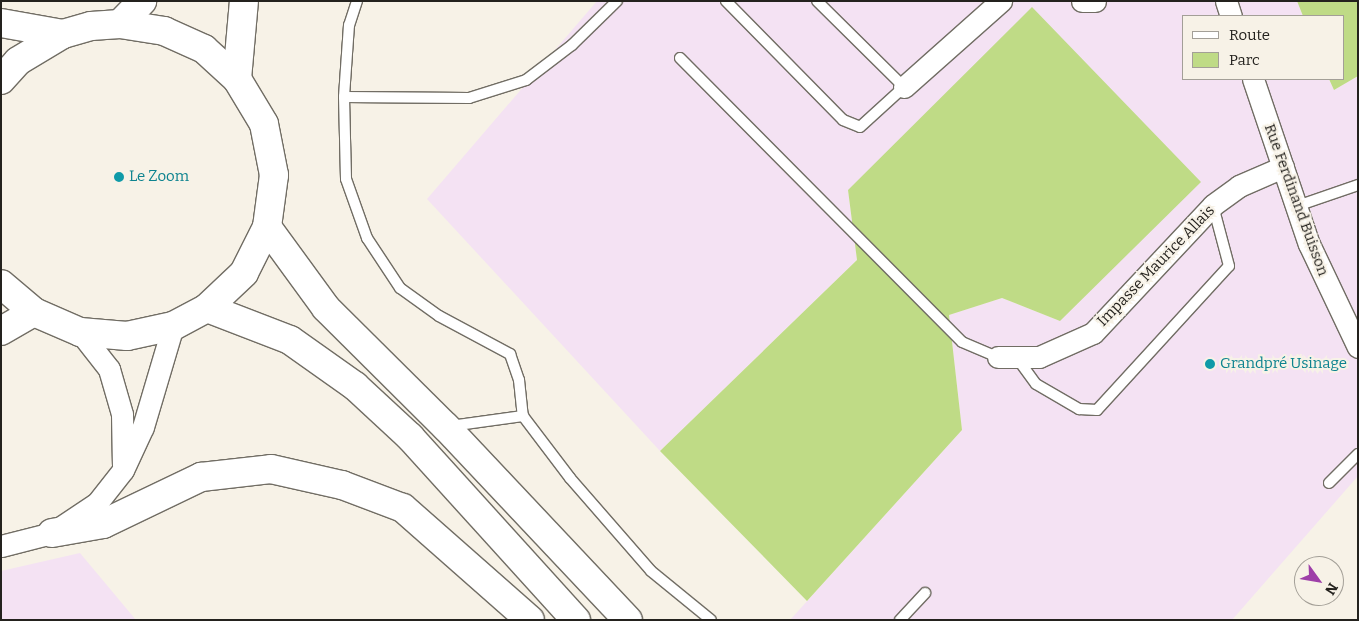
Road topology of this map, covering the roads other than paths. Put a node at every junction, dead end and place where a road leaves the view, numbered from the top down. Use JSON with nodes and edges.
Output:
{"nodes":[{"id":1,"x":142,"y":1,"type":"edge"},
{"id":2,"x":244,"y":1,"type":"edge"},
{"id":3,"x":357,"y":1,"type":"edge"},
{"id":4,"x":617,"y":1,"type":"edge"},
{"id":5,"x":726,"y":1,"type":"edge"},
{"id":6,"x":817,"y":1,"type":"edge"},
{"id":7,"x":1001,"y":1,"type":"edge"},
{"id":8,"x":1082,"y":1,"type":"edge"},
{"id":9,"x":1095,"y":1,"type":"edge"},
{"id":10,"x":1226,"y":1,"type":"edge"},
{"id":11,"x":1232,"y":15,"type":"edge"},
{"id":12,"x":1,"y":23,"type":"edge"},
{"id":13,"x":120,"y":24,"type":"junction"},
{"id":14,"x":63,"y":34,"type":"junction"},
{"id":15,"x":680,"y":58,"type":"dead end"},
{"id":16,"x":237,"y":79,"type":"junction"},
{"id":17,"x":1,"y":80,"type":"edge"},
{"id":18,"x":1253,"y":80,"type":"edge"},
{"id":19,"x":904,"y":87,"type":"junction"},
{"id":20,"x":344,"y":97,"type":"junction"},
{"id":21,"x":1283,"y":167,"type":"junction"},
{"id":22,"x":1358,"y":185,"type":"edge"},
{"id":23,"x":1213,"y":205,"type":"junction"},
{"id":24,"x":1298,"y":206,"type":"junction"},
{"id":25,"x":267,"y":227,"type":"junction"},
{"id":26,"x":1,"y":284,"type":"edge"},
{"id":27,"x":208,"y":308,"type":"junction"},
{"id":28,"x":34,"y":312,"type":"junction"},
{"id":29,"x":173,"y":326,"type":"junction"},
{"id":30,"x":1,"y":331,"type":"edge"},
{"id":31,"x":80,"y":332,"type":"junction"},
{"id":32,"x":1358,"y":347,"type":"edge"},
{"id":33,"x":1007,"y":357,"type":"junction"},
{"id":34,"x":523,"y":416,"type":"junction"},
{"id":35,"x":446,"y":427,"type":"junction"},
{"id":36,"x":1358,"y":454,"type":"edge"},
{"id":37,"x":123,"y":470,"type":"junction"},
{"id":38,"x":1329,"y":483,"type":"dead end"},
{"id":39,"x":52,"y":533,"type":"junction"},
{"id":40,"x":1,"y":546,"type":"edge"},
{"id":41,"x":925,"y":593,"type":"dead end"},
{"id":42,"x":530,"y":620,"type":"edge"},
{"id":43,"x":576,"y":620,"type":"edge"},
{"id":44,"x":628,"y":620,"type":"edge"},
{"id":45,"x":711,"y":620,"type":"edge"},
{"id":46,"x":900,"y":620,"type":"edge"}],
"edges":[{"from":1,"to":13,"type":"main road"},
{"from":2,"to":16,"type":"main road"},
{"from":3,"to":20,"type":"lane"},
{"from":4,"to":20,"type":"lane"},
{"from":5,"to":19,"type":"lane"},
{"from":6,"to":19,"type":"lane"},
{"from":7,"to":19,"type":"street"},
{"from":8,"to":9,"type":"street"},
{"from":10,"to":11,"type":"street"},
{"from":12,"to":14,"type":"main road"},
{"from":13,"to":14,"type":"main road"},
{"from":13,"to":16,"type":"main road"},
{"from":14,"to":17,"type":"main road"},
{"from":15,"to":33,"type":"lane"},
{"from":16,"to":25,"type":"main road"},
{"from":18,"to":21,"type":"street","name":"Rue Ferdinand Buisson"},
{"from":20,"to":34,"type":"lane"},
{"from":21,"to":23,"type":"street","name":"Impasse Maurice Allais"},
{"from":21,"to":24,"type":"street","name":"Rue Ferdinand Buisson"},
{"from":22,"to":24,"type":"lane"},
{"from":23,"to":33,"type":"street","name":"Impasse Maurice Allais"},
{"from":23,"to":33,"type":"lane"},
{"from":24,"to":32,"type":"street","name":"Rue Ferdinand Buisson"},
{"from":25,"to":27,"type":"main road"},
{"from":25,"to":35,"type":"main road"},
{"from":26,"to":28,"type":"main road"},
{"from":27,"to":29,"type":"main road"},
{"from":27,"to":43,"type":"main road"},
{"from":28,"to":30,"type":"main road"},
{"from":28,"to":31,"type":"main road"},
{"from":29,"to":31,"type":"main road"},
{"from":29,"to":37,"type":"street"},
{"from":31,"to":37,"type":"street"},
{"from":34,"to":35,"type":"lane"},
{"from":34,"to":45,"type":"lane"},
{"from":35,"to":44,"type":"main road"},
{"from":36,"to":38,"type":"lane"},
{"from":37,"to":39,"type":"street"},
{"from":39,"to":40,"type":"street"},
{"from":39,"to":42,"type":"main road"},
{"from":41,"to":46,"type":"lane"}]}
